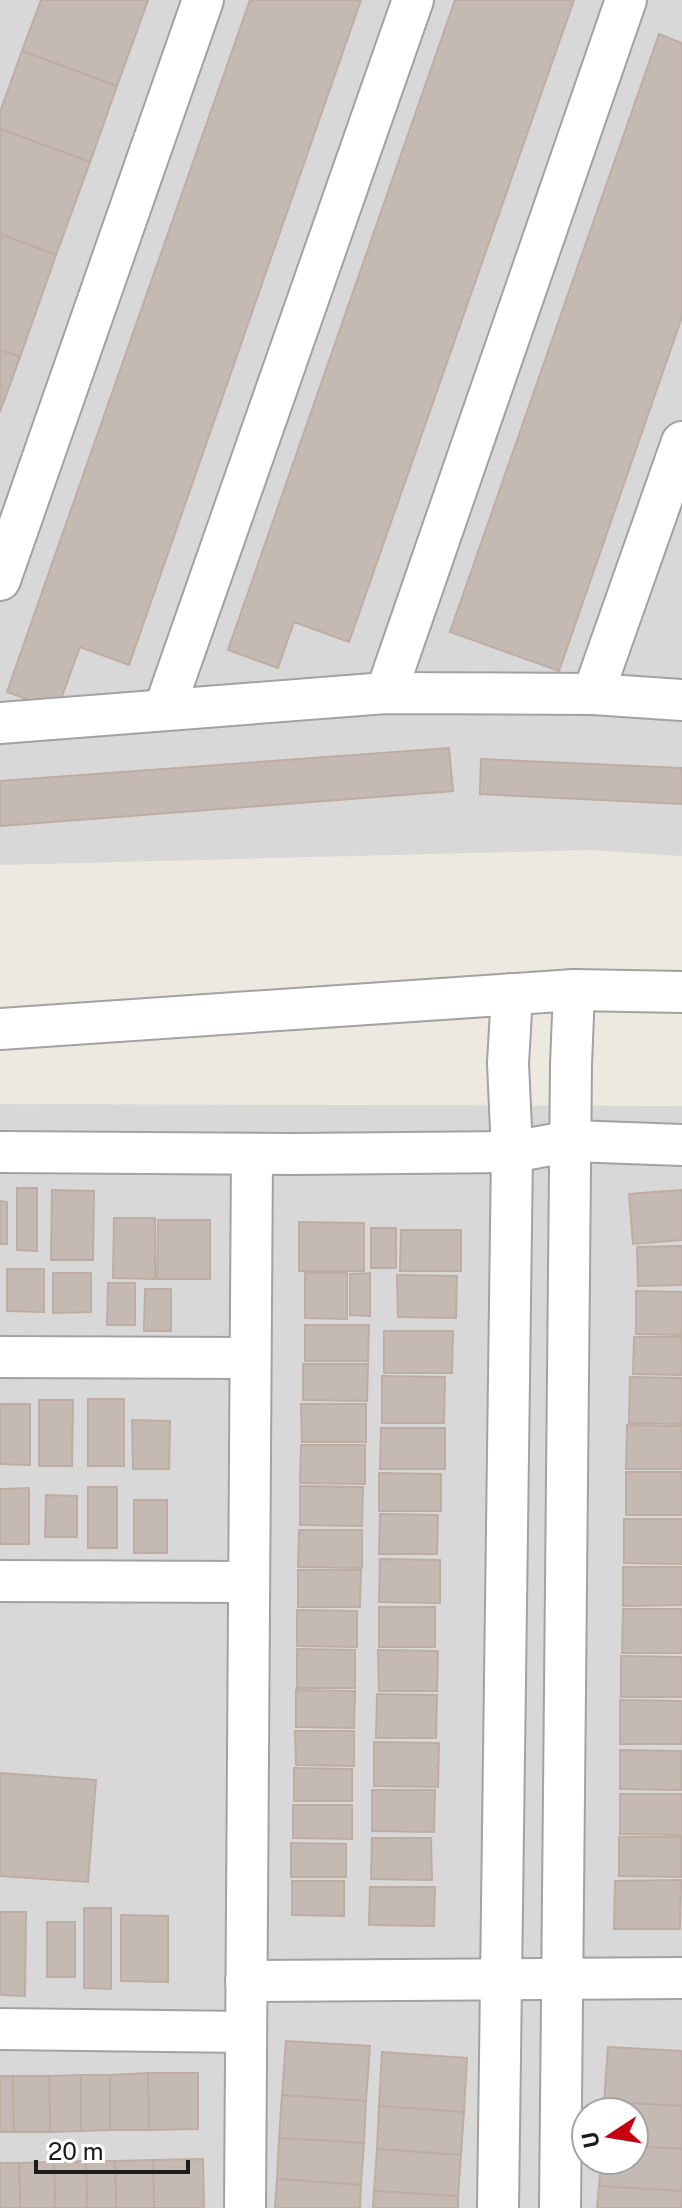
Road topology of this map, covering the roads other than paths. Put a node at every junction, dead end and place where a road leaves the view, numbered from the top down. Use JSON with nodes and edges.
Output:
{"nodes":[{"id":1,"x":203,"y":0,"type":"edge"},
{"id":2,"x":413,"y":0,"type":"edge"},
{"id":3,"x":626,"y":0,"type":"edge"},
{"id":4,"x":682,"y":442,"type":"edge"},
{"id":5,"x":0,"y":580,"type":"edge"},
{"id":6,"x":386,"y":693,"type":"junction"},
{"id":7,"x":593,"y":694,"type":"junction"},
{"id":8,"x":682,"y":700,"type":"edge"},
{"id":9,"x":164,"y":710,"type":"junction"},
{"id":10,"x":0,"y":723,"type":"edge"},
{"id":11,"x":574,"y":990,"type":"junction"},
{"id":12,"x":682,"y":992,"type":"edge"},
{"id":13,"x":512,"y":994,"type":"junction"},
{"id":14,"x":0,"y":1029,"type":"edge"},
{"id":15,"x":572,"y":1141,"type":"junction"},
{"id":16,"x":682,"y":1145,"type":"edge"},
{"id":17,"x":0,"y":1152,"type":"edge"},
{"id":18,"x":512,"y":1152,"type":"junction"},
{"id":19,"x":252,"y":1154,"type":"junction"},
{"id":20,"x":0,"y":1357,"type":"edge"},
{"id":21,"x":250,"y":1358,"type":"junction"},
{"id":22,"x":0,"y":1581,"type":"edge"},
{"id":23,"x":248,"y":1582,"type":"junction"},
{"id":24,"x":682,"y":1978,"type":"edge"},
{"id":25,"x":562,"y":1979,"type":"junction"},
{"id":26,"x":501,"y":1980,"type":"junction"},
{"id":27,"x":246,"y":1981,"type":"junction"},
{"id":28,"x":0,"y":2029,"type":"edge"},
{"id":29,"x":246,"y":2032,"type":"junction"},
{"id":30,"x":245,"y":2208,"type":"edge"},
{"id":31,"x":498,"y":2208,"type":"edge"},
{"id":32,"x":560,"y":2208,"type":"edge"}],
"edges":[{"from":1,"to":5,"type":"street"},
{"from":2,"to":9,"type":"street"},
{"from":3,"to":6,"type":"street"},
{"from":4,"to":7,"type":"street"},
{"from":6,"to":7,"type":"street"},
{"from":6,"to":9,"type":"street"},
{"from":7,"to":8,"type":"street"},
{"from":9,"to":10,"type":"street"},
{"from":11,"to":12,"type":"street"},
{"from":11,"to":13,"type":"street"},
{"from":11,"to":15,"type":"street"},
{"from":13,"to":14,"type":"street"},
{"from":13,"to":18,"type":"street"},
{"from":15,"to":16,"type":"street"},
{"from":15,"to":18,"type":"street"},
{"from":15,"to":25,"type":"street"},
{"from":17,"to":19,"type":"street"},
{"from":18,"to":19,"type":"street"},
{"from":18,"to":26,"type":"street"},
{"from":19,"to":21,"type":"street"},
{"from":20,"to":21,"type":"street"},
{"from":21,"to":23,"type":"street"},
{"from":22,"to":23,"type":"street"},
{"from":23,"to":27,"type":"street"},
{"from":24,"to":25,"type":"street"},
{"from":25,"to":26,"type":"street"},
{"from":25,"to":32,"type":"street"},
{"from":26,"to":27,"type":"street"},
{"from":26,"to":31,"type":"street"},
{"from":27,"to":29,"type":"street"},
{"from":28,"to":29,"type":"street"},
{"from":29,"to":30,"type":"street"}]}
